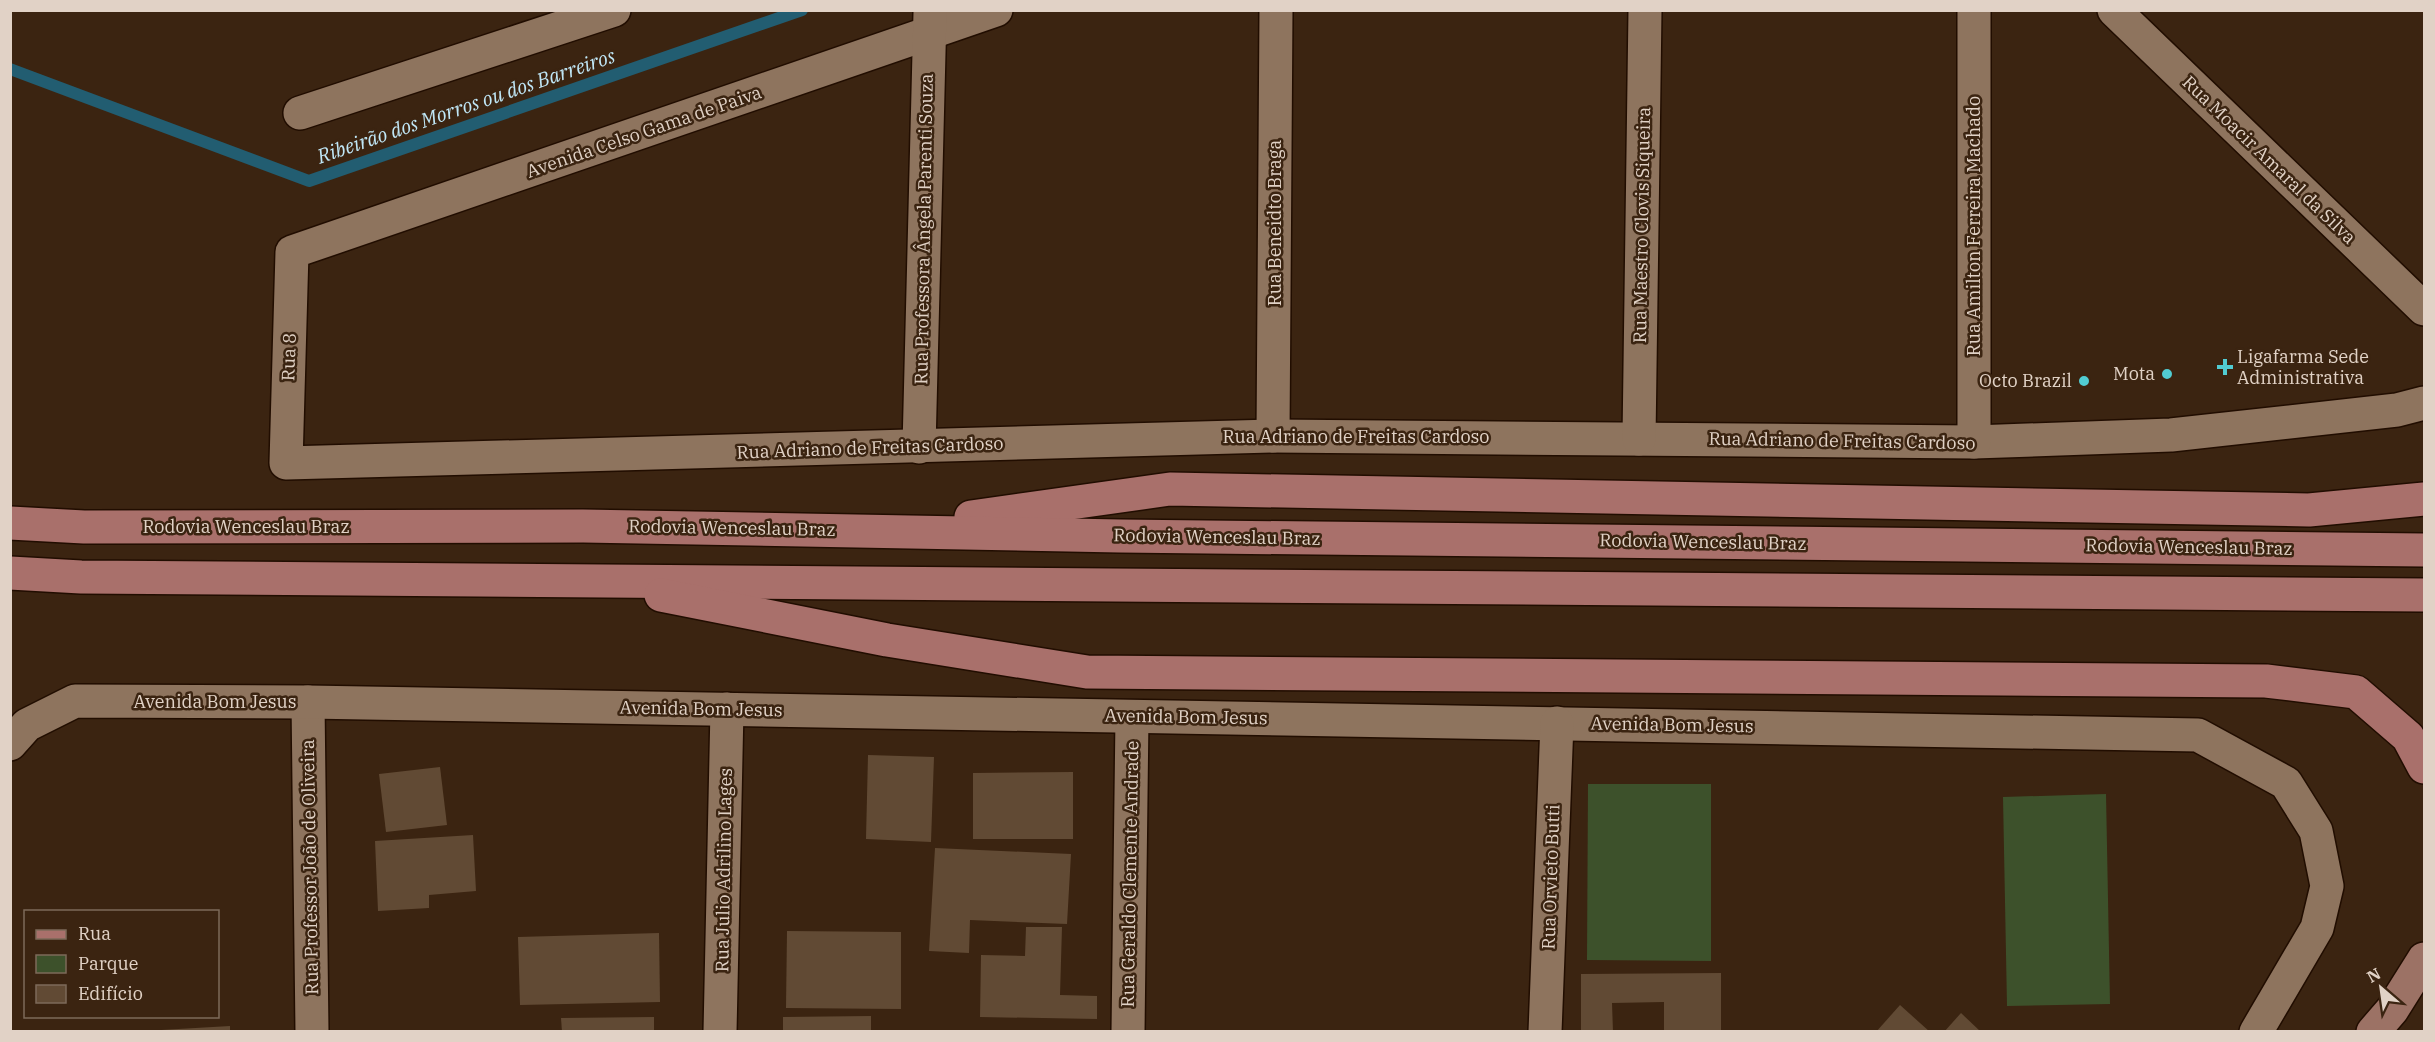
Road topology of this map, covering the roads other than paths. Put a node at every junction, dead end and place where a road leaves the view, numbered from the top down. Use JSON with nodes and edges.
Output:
{"nodes":[{"id":1,"x":614,"y":10,"type":"edge"},
{"id":2,"x":996,"y":10,"type":"edge"},
{"id":3,"x":1276,"y":10,"type":"edge"},
{"id":4,"x":1645,"y":10,"type":"edge"},
{"id":5,"x":1974,"y":10,"type":"edge"},
{"id":6,"x":2114,"y":10,"type":"edge"},
{"id":7,"x":929,"y":22,"type":"edge"},
{"id":8,"x":300,"y":112,"type":"dead end"},
{"id":9,"x":292,"y":252,"type":"joint"},
{"id":10,"x":2424,"y":309,"type":"edge"},
{"id":11,"x":2424,"y":403,"type":"edge"},
{"id":12,"x":1273,"y":436,"type":"junction"},
{"id":13,"x":1639,"y":439,"type":"junction"},
{"id":14,"x":1974,"y":442,"type":"junction"},
{"id":15,"x":919,"y":447,"type":"junction"},
{"id":16,"x":286,"y":463,"type":"joint"},
{"id":17,"x":2424,"y":499,"type":"edge"},
{"id":18,"x":10,"y":523,"type":"edge"},
{"id":19,"x":583,"y":526,"type":"junction"},
{"id":20,"x":2424,"y":550,"type":"edge"},
{"id":21,"x":10,"y":573,"type":"edge"},
{"id":22,"x":583,"y":580,"type":"junction"},
{"id":23,"x":2424,"y":595,"type":"edge"},
{"id":24,"x":308,"y":702,"type":"junction"},
{"id":25,"x":727,"y":709,"type":"junction"},
{"id":26,"x":1132,"y":717,"type":"junction"},
{"id":27,"x":1557,"y":723,"type":"junction"},
{"id":28,"x":10,"y":744,"type":"edge"},
{"id":29,"x":2424,"y":767,"type":"edge"},
{"id":30,"x":2424,"y":959,"type":"edge"},
{"id":31,"x":312,"y":1032,"type":"edge"},
{"id":32,"x":720,"y":1032,"type":"edge"},
{"id":33,"x":1128,"y":1032,"type":"edge"},
{"id":34,"x":1545,"y":1032,"type":"edge"},
{"id":35,"x":2256,"y":1032,"type":"edge"},
{"id":36,"x":2373,"y":1032,"type":"edge"}],
"edges":[{"from":1,"to":8,"type":"street"},
{"from":2,"to":7,"type":"street","name":"Avenida Celso Gama de Paiva"},
{"from":3,"to":12,"type":"street","name":"Rua Beneidto Braga"},
{"from":4,"to":13,"type":"street","name":"Rua Maestro Clovis Siqueira"},
{"from":5,"to":14,"type":"street","name":"Rua Amilton Ferreira Machado"},
{"from":6,"to":10,"type":"street","name":"Rua Moacir Amaral da Silva"},
{"from":7,"to":9,"type":"street","name":"Avenida Celso Gama de Paiva"},
{"from":7,"to":15,"type":"street","name":"Rua Professora Ângela Parenti Souza"},
{"from":9,"to":16,"type":"street","name":"Rua 8"},
{"from":11,"to":14,"type":"street","name":"Rua Adriano de Freitas Cardoso"},
{"from":12,"to":13,"type":"street","name":"Rua Adriano de Freitas Cardoso"},
{"from":12,"to":15,"type":"street","name":"Rua Adriano de Freitas Cardoso"},
{"from":13,"to":14,"type":"street","name":"Rua Adriano de Freitas Cardoso"},
{"from":15,"to":16,"type":"street","name":"Rua Adriano de Freitas Cardoso"},
{"from":17,"to":19,"type":"main road"},
{"from":18,"to":19,"type":"main road","name":"Rodovia Wenceslau Braz"},
{"from":19,"to":20,"type":"main road","name":"Rodovia Wenceslau Braz"},
{"from":21,"to":22,"type":"main road"},
{"from":22,"to":23,"type":"main road"},
{"from":22,"to":29,"type":"main road"},
{"from":24,"to":25,"type":"street","name":"Avenida Bom Jesus"},
{"from":24,"to":28,"type":"street","name":"Avenida Bom Jesus"},
{"from":24,"to":31,"type":"street","name":"Rua Professor João de Oliveira"},
{"from":25,"to":26,"type":"street","name":"Avenida Bom Jesus"},
{"from":25,"to":32,"type":"street","name":"Rua Julio Adrilino Lages"},
{"from":26,"to":27,"type":"street","name":"Avenida Bom Jesus"},
{"from":26,"to":33,"type":"street","name":"Rua Geraldo Clemente Andrade"},
{"from":27,"to":34,"type":"street","name":"Rua Orvieto Butti"},
{"from":27,"to":35,"type":"street","name":"Avenida Bom Jesus"},
{"from":30,"to":36,"type":"main road"}]}
